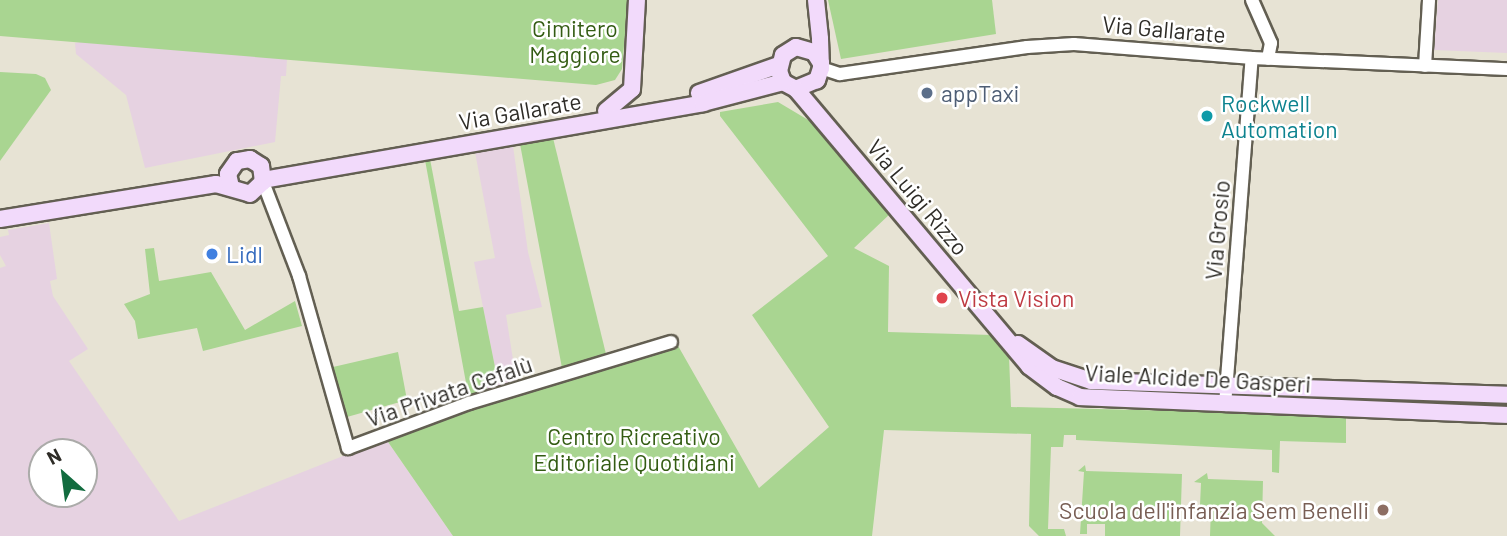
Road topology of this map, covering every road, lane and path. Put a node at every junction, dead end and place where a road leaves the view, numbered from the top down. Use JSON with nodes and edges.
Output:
{"nodes":[{"id":1,"x":637,"y":0,"type":"edge"},
{"id":2,"x":816,"y":0,"type":"edge"},
{"id":3,"x":1252,"y":0,"type":"edge"},
{"id":4,"x":1429,"y":0,"type":"edge"},
{"id":5,"x":819,"y":26,"type":"junction"},
{"id":6,"x":802,"y":47,"type":"junction"},
{"id":7,"x":1252,"y":58,"type":"junction"},
{"id":8,"x":1268,"y":59,"type":"junction"},
{"id":9,"x":779,"y":65,"type":"junction"},
{"id":10,"x":1425,"y":66,"type":"junction"},
{"id":11,"x":1507,"y":69,"type":"edge"},
{"id":12,"x":820,"y":70,"type":"junction"},
{"id":13,"x":790,"y":85,"type":"junction"},
{"id":14,"x":703,"y":103,"type":"junction"},
{"id":15,"x":606,"y":111,"type":"junction"},
{"id":16,"x":824,"y":121,"type":"junction"},
{"id":17,"x":263,"y":177,"type":"junction"},
{"id":18,"x":229,"y":181,"type":"junction"},
{"id":19,"x":0,"y":212,"type":"edge"},
{"id":20,"x":0,"y":219,"type":"edge"},
{"id":21,"x":1005,"y":334,"type":"junction"},
{"id":22,"x":671,"y":342,"type":"dead end"},
{"id":23,"x":1227,"y":383,"type":"junction"},
{"id":24,"x":1507,"y":395,"type":"edge"},
{"id":25,"x":1225,"y":405,"type":"junction"},
{"id":26,"x":1507,"y":415,"type":"edge"}],
"edges":[{"from":1,"to":15,"type":"main road"},
{"from":2,"to":5,"type":"main road"},
{"from":3,"to":8,"type":"street"},
{"from":4,"to":10,"type":"street"},
{"from":5,"to":6,"type":"main road"},
{"from":5,"to":12,"type":"main road"},
{"from":6,"to":9,"type":"main road","name":"Via Gallarate"},
{"from":6,"to":12,"type":"main road"},
{"from":7,"to":8,"type":"street","name":"Via Gallarate"},
{"from":7,"to":12,"type":"street","name":"Via Gallarate"},
{"from":7,"to":23,"type":"street","name":"Via Grosio"},
{"from":8,"to":10,"type":"street","name":"Via Gallarate"},
{"from":9,"to":13,"type":"main road"},
{"from":9,"to":15,"type":"main road","name":"Via Gallarate"},
{"from":10,"to":11,"type":"street","name":"Via Gallarate"},
{"from":12,"to":13,"type":"main road","name":"Via Gallarate"},
{"from":12,"to":16,"type":"main road"},
{"from":13,"to":14,"type":"main road","name":"Via Gallarate"},
{"from":13,"to":16,"type":"main road","name":"Via Luigi Rizzo"},
{"from":14,"to":16,"type":"main road"},
{"from":14,"to":17,"type":"main road","name":"Via Gallarate"},
{"from":15,"to":17,"type":"main road","name":"Via Gallarate"},
{"from":16,"to":21,"type":"main road","name":"Via Luigi Rizzo"},
{"from":17,"to":18,"type":"main road","name":"Via Gallarate"},
{"from":17,"to":18,"type":"main road","name":"Via Gallarate"},
{"from":17,"to":22,"type":"street","name":"Via Privata Cefalù"},
{"from":18,"to":19,"type":"main road","name":"Via Gallarate"},
{"from":18,"to":20,"type":"main road","name":"Via Gallarate"},
{"from":21,"to":23,"type":"main road","name":"Viale Alcide De Gasperi"},
{"from":21,"to":25,"type":"main road","name":"Viale Alcide De Gasperi"},
{"from":23,"to":24,"type":"main road","name":"Viale Alcide De Gasperi"},
{"from":23,"to":25,"type":"street","name":"Via Grosio"},
{"from":25,"to":26,"type":"main road","name":"Viale Alcide De Gasperi"}]}
